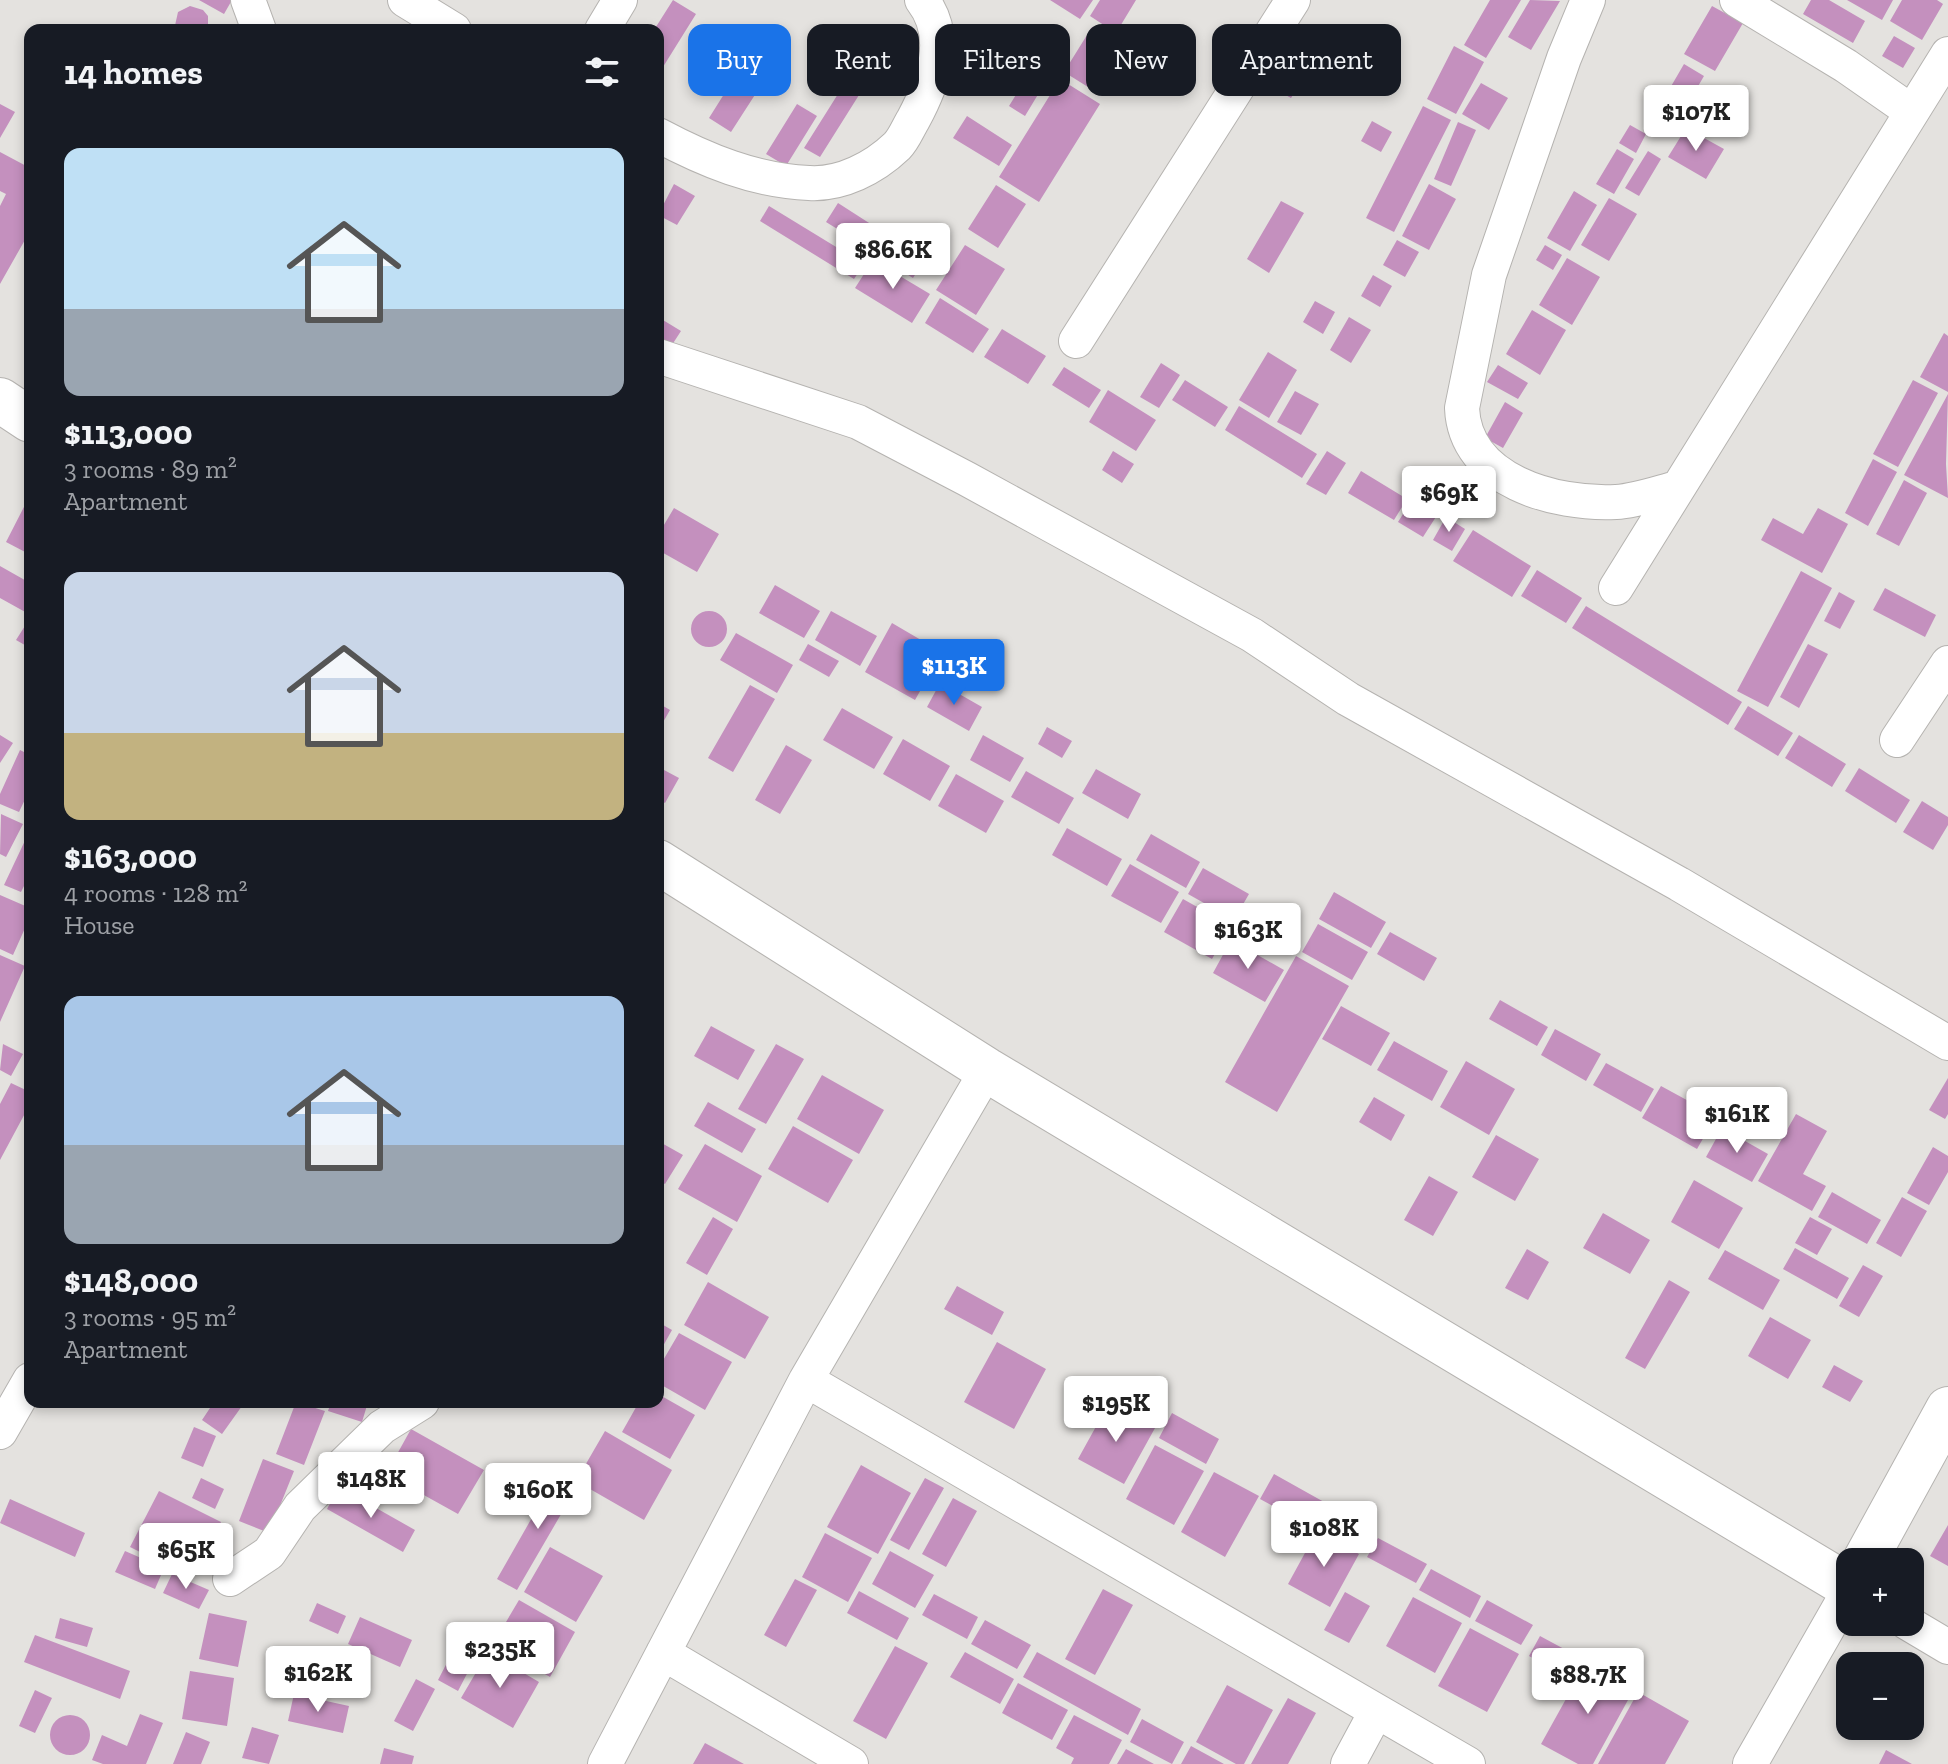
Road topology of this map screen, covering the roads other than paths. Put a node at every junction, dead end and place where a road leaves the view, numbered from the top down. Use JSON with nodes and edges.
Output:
{"nodes":[{"id":1,"x":248,"y":0,"type":"edge"},
{"id":2,"x":405,"y":0,"type":"edge"},
{"id":3,"x":620,"y":0,"type":"edge"},
{"id":4,"x":922,"y":0,"type":"edge"},
{"id":5,"x":1293,"y":0,"type":"edge"},
{"id":6,"x":1588,"y":0,"type":"edge"},
{"id":7,"x":1737,"y":0,"type":"edge"},
{"id":8,"x":257,"y":24,"type":"edge"},
{"id":9,"x":444,"y":24,"type":"edge"},
{"id":10,"x":606,"y":24,"type":"edge"},
{"id":11,"x":1948,"y":54,"type":"edge"},
{"id":12,"x":1912,"y":112,"type":"junction"},
{"id":13,"x":664,"y":138,"type":"edge"},
{"id":14,"x":1076,"y":341,"type":"dead end"},
{"id":15,"x":664,"y":358,"type":"edge"},
{"id":16,"x":0,"y":400,"type":"edge"},
{"id":17,"x":24,"y":416,"type":"edge"},
{"id":18,"x":1677,"y":488,"type":"junction"},
{"id":19,"x":1616,"y":588,"type":"dead end"},
{"id":20,"x":1948,"y":663,"type":"edge"},
{"id":21,"x":1897,"y":740,"type":"dead end"},
{"id":22,"x":664,"y":874,"type":"edge"},
{"id":23,"x":1948,"y":1043,"type":"edge"},
{"id":24,"x":987,"y":1070,"type":"junction"},
{"id":25,"x":806,"y":1380,"type":"junction"},
{"id":26,"x":24,"y":1390,"type":"edge"},
{"id":27,"x":412,"y":1408,"type":"edge"},
{"id":28,"x":1948,"y":1409,"type":"edge"},
{"id":29,"x":0,"y":1432,"type":"edge"},
{"id":30,"x":1872,"y":1548,"type":"edge"},
{"id":31,"x":230,"y":1579,"type":"dead end"},
{"id":32,"x":1836,"y":1580,"type":"edge"},
{"id":33,"x":1836,"y":1613,"type":"edge"},
{"id":34,"x":1924,"y":1633,"type":"edge"},
{"id":35,"x":1948,"y":1647,"type":"edge"},
{"id":36,"x":663,"y":1653,"type":"junction"},
{"id":37,"x":1376,"y":1712,"type":"junction"},
{"id":38,"x":605,"y":1764,"type":"edge"},
{"id":39,"x":851,"y":1764,"type":"edge"},
{"id":40,"x":1348,"y":1764,"type":"edge"},
{"id":41,"x":1468,"y":1764,"type":"edge"},
{"id":42,"x":1750,"y":1764,"type":"edge"}],
"edges":[{"from":1,"to":8,"type":"street"},
{"from":2,"to":9,"type":"street"},
{"from":3,"to":10,"type":"street"},
{"from":4,"to":13,"type":"street"},
{"from":5,"to":14,"type":"street"},
{"from":6,"to":18,"type":"street"},
{"from":7,"to":12,"type":"street"},
{"from":11,"to":12,"type":"street"},
{"from":12,"to":18,"type":"street"},
{"from":15,"to":23,"type":"street"},
{"from":16,"to":17,"type":"street"},
{"from":18,"to":19,"type":"street"},
{"from":20,"to":21,"type":"street"},
{"from":22,"to":24,"type":"street"},
{"from":24,"to":25,"type":"street"},
{"from":24,"to":32,"type":"street"},
{"from":25,"to":36,"type":"street"},
{"from":25,"to":37,"type":"street"},
{"from":26,"to":29,"type":"street"},
{"from":27,"to":31,"type":"street"},
{"from":28,"to":30,"type":"street"},
{"from":33,"to":42,"type":"street"},
{"from":34,"to":35,"type":"street"},
{"from":36,"to":38,"type":"street"},
{"from":36,"to":39,"type":"street"},
{"from":37,"to":40,"type":"street"},
{"from":37,"to":41,"type":"street"}]}
